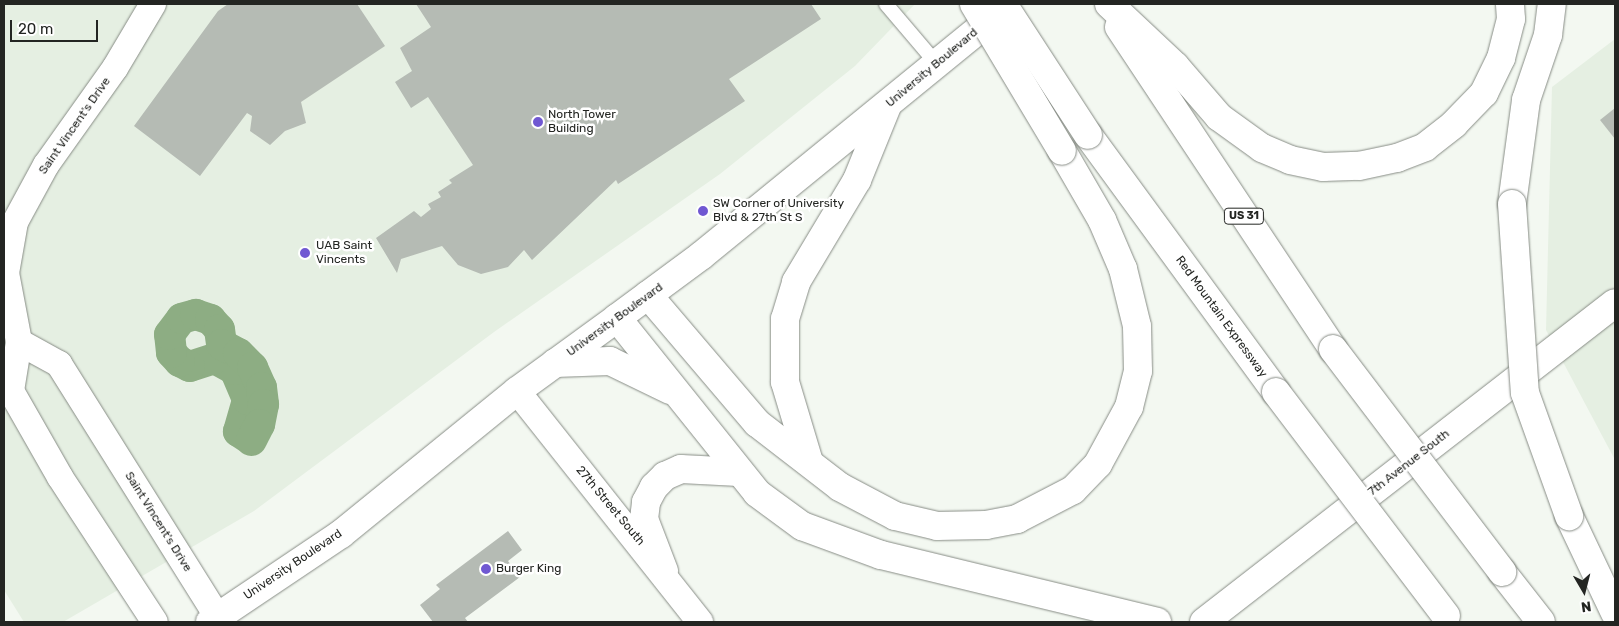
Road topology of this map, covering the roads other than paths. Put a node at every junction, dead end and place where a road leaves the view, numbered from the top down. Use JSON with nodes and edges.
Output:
{"nodes":[{"id":1,"x":153,"y":4,"type":"edge"},
{"id":2,"x":886,"y":4,"type":"edge"},
{"id":3,"x":974,"y":4,"type":"edge"},
{"id":4,"x":1003,"y":4,"type":"edge"},
{"id":5,"x":1010,"y":4,"type":"edge"},
{"id":6,"x":1105,"y":4,"type":"edge"},
{"id":7,"x":1109,"y":4,"type":"edge"},
{"id":8,"x":1510,"y":4,"type":"edge"},
{"id":9,"x":1552,"y":4,"type":"edge"},
{"id":10,"x":936,"y":63,"type":"junction"},
{"id":11,"x":887,"y":106,"type":"junction"},
{"id":12,"x":648,"y":296,"type":"junction"},
{"id":13,"x":1615,"y":303,"type":"edge"},
{"id":14,"x":617,"y":318,"type":"junction"},
{"id":15,"x":19,"y":342,"type":"junction"},
{"id":16,"x":555,"y":363,"type":"junction"},
{"id":17,"x":518,"y":391,"type":"junction"},
{"id":18,"x":675,"y":392,"type":"junction"},
{"id":19,"x":809,"y":462,"type":"junction"},
{"id":20,"x":740,"y":472,"type":"junction"},
{"id":21,"x":664,"y":571,"type":"junction"},
{"id":22,"x":1615,"y":613,"type":"edge"},
{"id":23,"x":1449,"y":619,"type":"edge"},
{"id":24,"x":214,"y":620,"type":"edge"},
{"id":25,"x":155,"y":622,"type":"edge"},
{"id":26,"x":700,"y":622,"type":"edge"},
{"id":27,"x":1157,"y":622,"type":"edge"},
{"id":28,"x":1204,"y":622,"type":"edge"},
{"id":29,"x":1542,"y":622,"type":"edge"}],
"edges":[{"from":1,"to":15,"type":"street","name":"Saint Vincent's Drive"},
{"from":2,"to":10,"type":"lane"},
{"from":3,"to":19,"type":"main road","bridge":true},
{"from":4,"to":23,"type":"main road","name":"Red Mountain Expressway","bridge":true},
{"from":5,"to":10,"type":"main road","name":"University Boulevard"},
{"from":6,"to":29,"type":"main road","number":"US 31","bridge":true},
{"from":7,"to":8,"type":"main road"},
{"from":9,"to":22,"type":"main road","bridge":true},
{"from":10,"to":11,"type":"main road","name":"University Boulevard"},
{"from":11,"to":12,"type":"main road","name":"University Boulevard"},
{"from":11,"to":19,"type":"main road"},
{"from":12,"to":14,"type":"main road","name":"University Boulevard"},
{"from":12,"to":19,"type":"main road"},
{"from":13,"to":28,"type":"main road","name":"7th Avenue South"},
{"from":14,"to":16,"type":"main road","name":"University Boulevard"},
{"from":14,"to":18,"type":"main road"},
{"from":15,"to":24,"type":"street","name":"Saint Vincent's Drive"},
{"from":15,"to":25,"type":"street","name":"Saint Vincent's Drive"},
{"from":16,"to":17,"type":"main road","name":"University Boulevard"},
{"from":16,"to":18,"type":"main road"},
{"from":17,"to":21,"type":"street","name":"27th Street South"},
{"from":17,"to":24,"type":"main road","name":"University Boulevard"},
{"from":18,"to":20,"type":"main road"},
{"from":20,"to":21,"type":"main road"},
{"from":20,"to":27,"type":"main road"},
{"from":21,"to":26,"type":"street","name":"27th Street South"}]}
